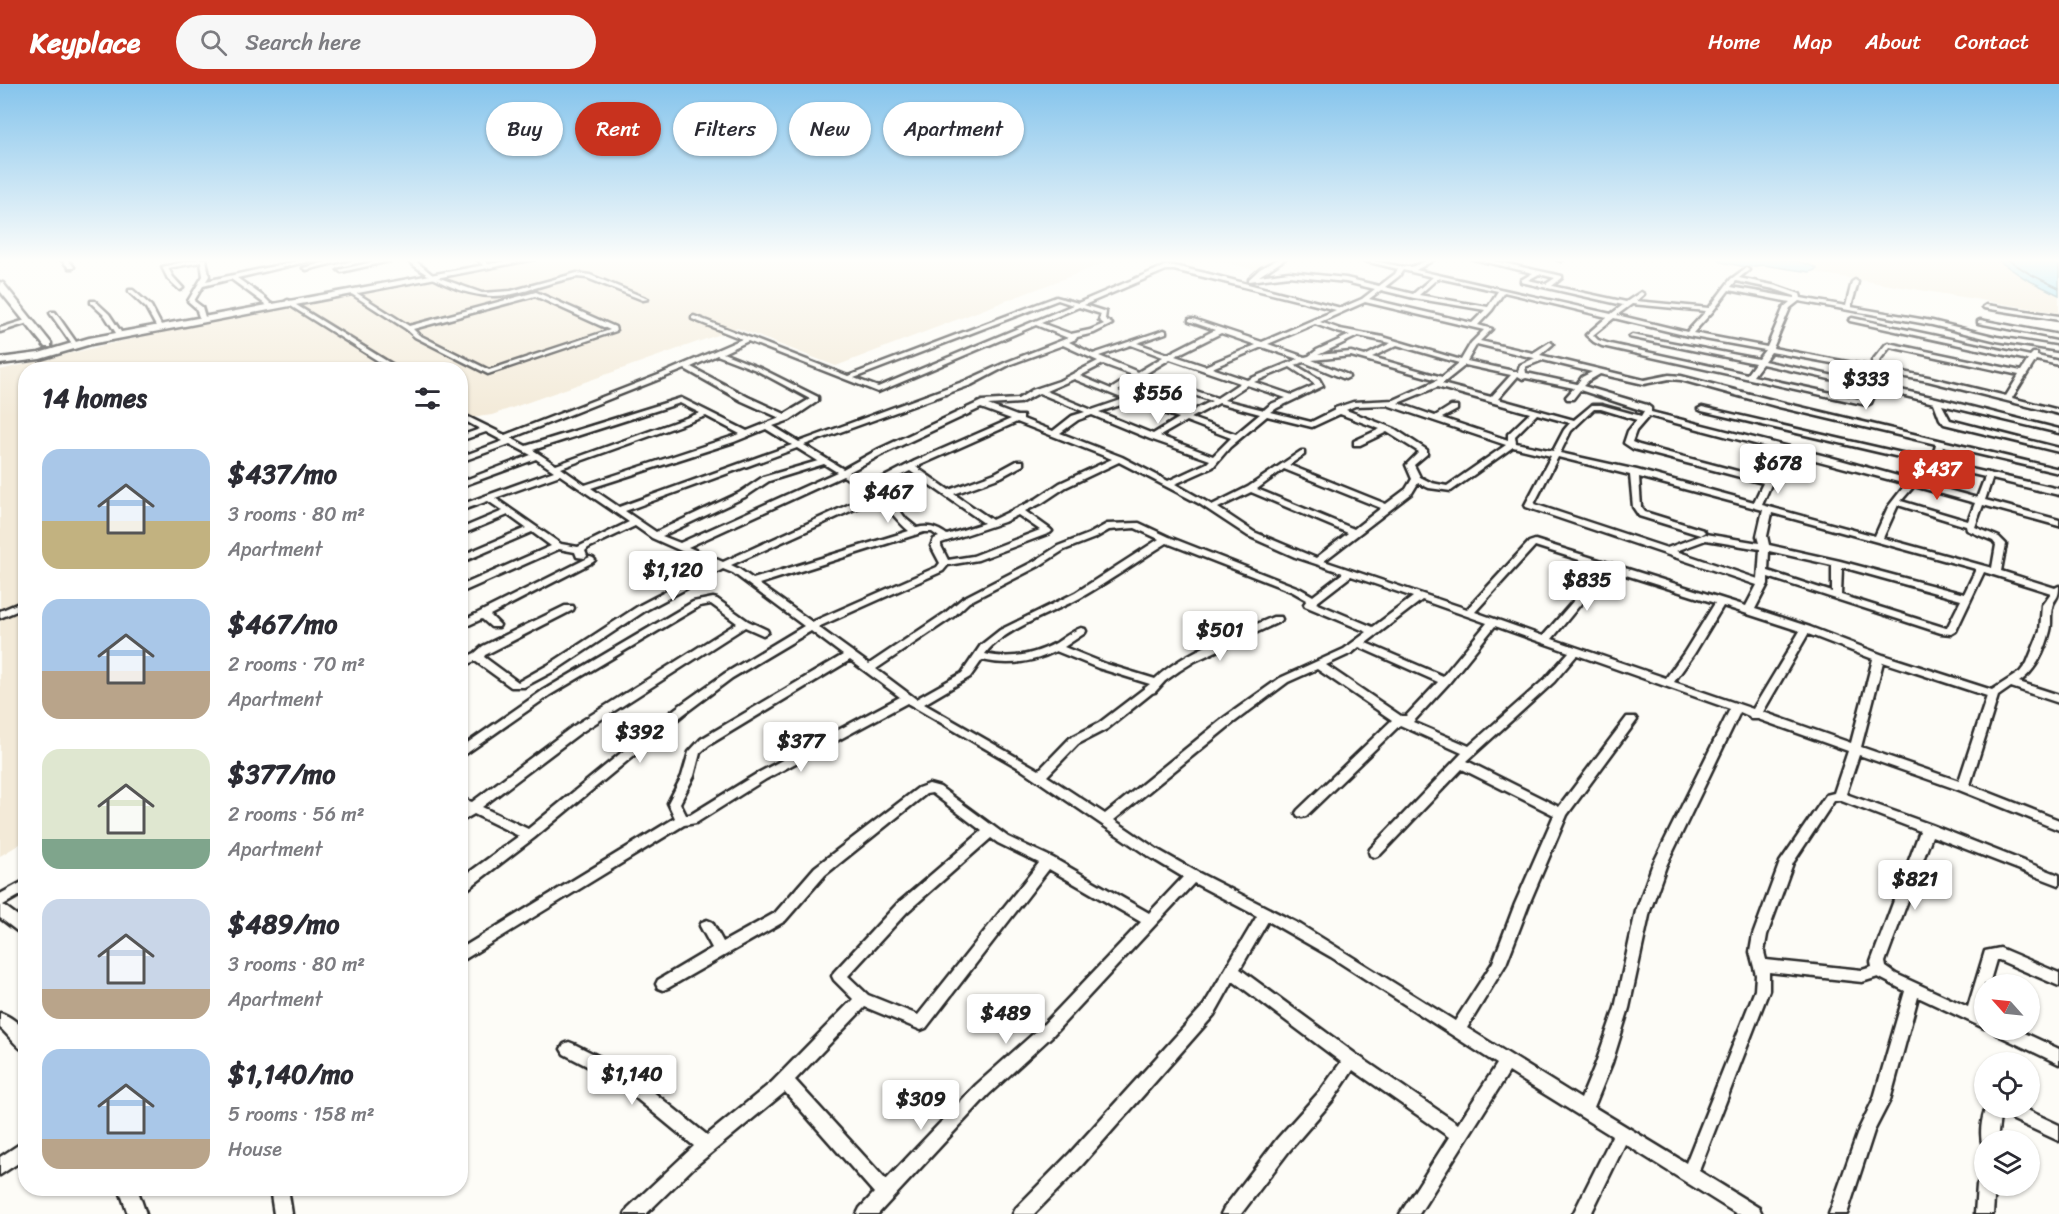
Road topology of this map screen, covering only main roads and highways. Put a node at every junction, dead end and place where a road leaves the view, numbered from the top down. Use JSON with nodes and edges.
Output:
{"nodes":[{"id":1,"x":21,"y":312,"type":"edge"},
{"id":2,"x":231,"y":312,"type":"edge"},
{"id":3,"x":238,"y":312,"type":"edge"},
{"id":4,"x":47,"y":345,"type":"junction"},
{"id":5,"x":21,"y":355,"type":"junction"},
{"id":6,"x":0,"y":360,"type":"edge"}],
"edges":[{"from":1,"to":4,"type":"main road"},
{"from":2,"to":4,"type":"main road"},
{"from":3,"to":4,"type":"main road"},
{"from":4,"to":5,"type":"main road"},
{"from":4,"to":5,"type":"main road"},
{"from":5,"to":6,"type":"main road"}]}
